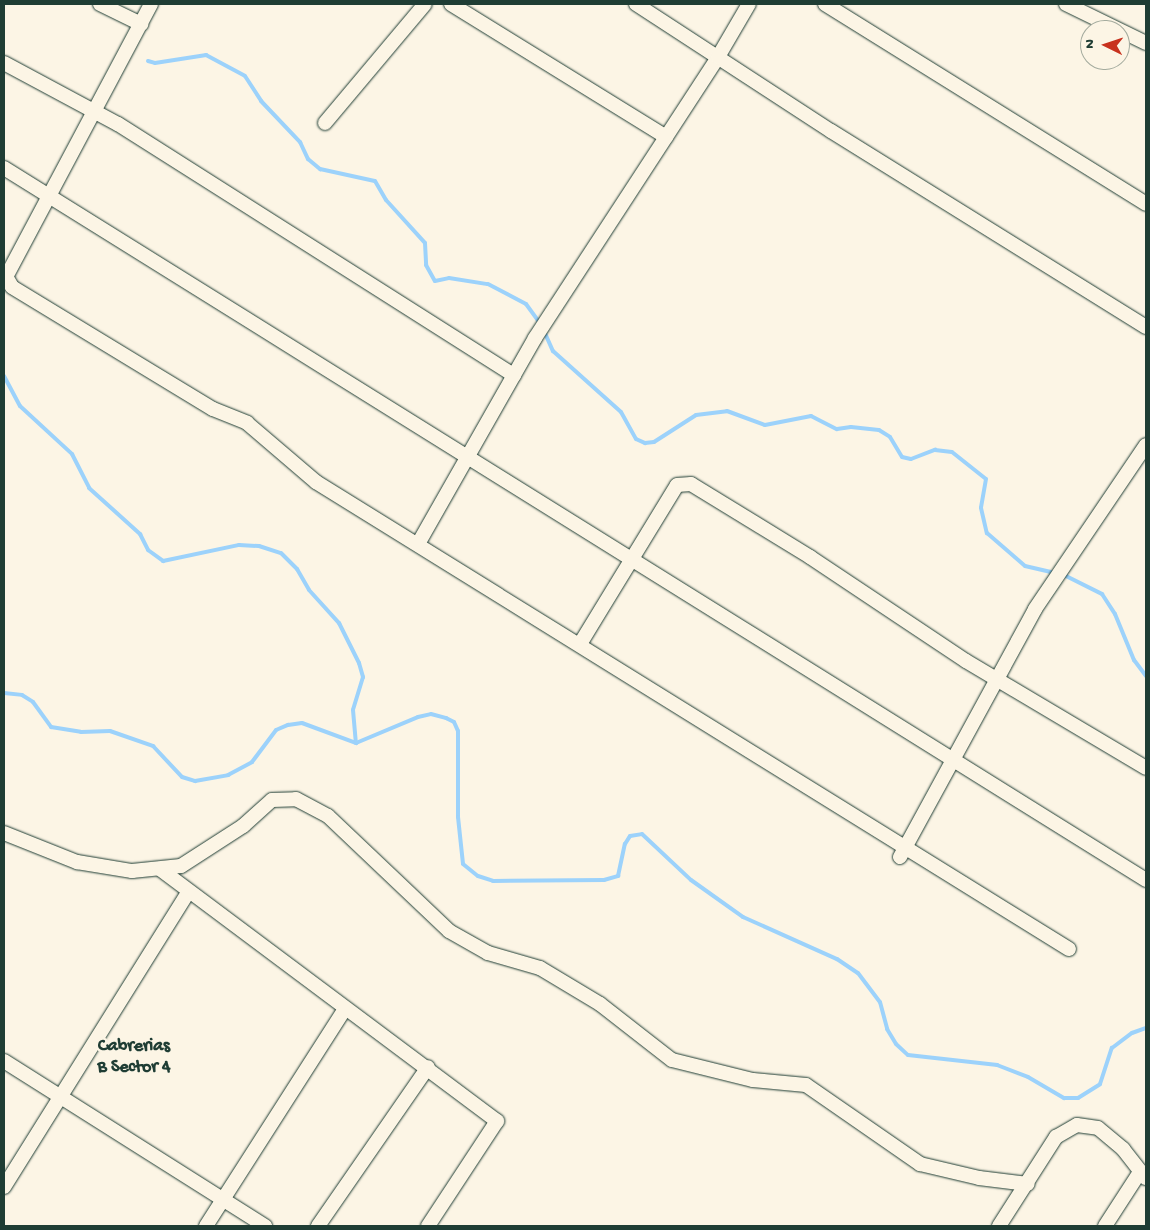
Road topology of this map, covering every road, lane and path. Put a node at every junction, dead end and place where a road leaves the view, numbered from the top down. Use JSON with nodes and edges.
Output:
{"nodes":[{"id":1,"x":100,"y":4,"type":"edge"},
{"id":2,"x":151,"y":4,"type":"edge"},
{"id":3,"x":425,"y":4,"type":"edge"},
{"id":4,"x":451,"y":4,"type":"edge"},
{"id":5,"x":636,"y":4,"type":"edge"},
{"id":6,"x":748,"y":4,"type":"edge"},
{"id":7,"x":825,"y":4,"type":"edge"},
{"id":8,"x":1066,"y":4,"type":"edge"},
{"id":9,"x":141,"y":24,"type":"junction"},
{"id":10,"x":1146,"y":43,"type":"edge"},
{"id":11,"x":718,"y":57,"type":"junction"},
{"id":12,"x":4,"y":62,"type":"edge"},
{"id":13,"x":94,"y":111,"type":"junction"},
{"id":14,"x":324,"y":123,"type":"dead end"},
{"id":15,"x":666,"y":137,"type":"junction"},
{"id":16,"x":4,"y":168,"type":"edge"},
{"id":17,"x":48,"y":196,"type":"junction"},
{"id":18,"x":1146,"y":204,"type":"edge"},
{"id":19,"x":6,"y":274,"type":"edge"},
{"id":20,"x":1146,"y":327,"type":"edge"},
{"id":21,"x":514,"y":375,"type":"junction"},
{"id":22,"x":1146,"y":445,"type":"edge"},
{"id":23,"x":466,"y":457,"type":"junction"},
{"id":24,"x":418,"y":544,"type":"junction"},
{"id":25,"x":631,"y":561,"type":"junction"},
{"id":26,"x":580,"y":644,"type":"junction"},
{"id":27,"x":997,"y":679,"type":"junction"},
{"id":28,"x":953,"y":760,"type":"junction"},
{"id":29,"x":1146,"y":768,"type":"edge"},
{"id":30,"x":4,"y":833,"type":"edge"},
{"id":31,"x":903,"y":852,"type":"junction"},
{"id":32,"x":160,"y":868,"type":"junction"},
{"id":33,"x":1146,"y":880,"type":"edge"},
{"id":34,"x":188,"y":892,"type":"junction"},
{"id":35,"x":1069,"y":949,"type":"dead end"},
{"id":36,"x":345,"y":1008,"type":"junction"},
{"id":37,"x":4,"y":1061,"type":"edge"},
{"id":38,"x":428,"y":1067,"type":"junction"},
{"id":39,"x":61,"y":1095,"type":"junction"},
{"id":40,"x":1143,"y":1175,"type":"edge"},
{"id":41,"x":1028,"y":1184,"type":"junction"},
{"id":42,"x":4,"y":1187,"type":"edge"},
{"id":43,"x":222,"y":1200,"type":"junction"},
{"id":44,"x":206,"y":1226,"type":"edge"},
{"id":45,"x":265,"y":1226,"type":"edge"},
{"id":46,"x":318,"y":1226,"type":"edge"},
{"id":47,"x":428,"y":1226,"type":"edge"},
{"id":48,"x":999,"y":1226,"type":"edge"},
{"id":49,"x":1105,"y":1226,"type":"edge"}],
"edges":[{"from":1,"to":9,"type":"street"},
{"from":2,"to":9,"type":"street"},
{"from":3,"to":14,"type":"street"},
{"from":4,"to":15,"type":"street"},
{"from":5,"to":11,"type":"street"},
{"from":6,"to":11,"type":"street"},
{"from":7,"to":18,"type":"street"},
{"from":8,"to":10,"type":"street"},
{"from":9,"to":13,"type":"street"},
{"from":11,"to":15,"type":"street"},
{"from":11,"to":20,"type":"street"},
{"from":12,"to":13,"type":"street"},
{"from":13,"to":17,"type":"street"},
{"from":13,"to":21,"type":"street"},
{"from":15,"to":21,"type":"street"},
{"from":16,"to":17,"type":"street"},
{"from":17,"to":19,"type":"street"},
{"from":17,"to":23,"type":"street"},
{"from":19,"to":24,"type":"street"},
{"from":21,"to":23,"type":"street"},
{"from":22,"to":27,"type":"street"},
{"from":23,"to":24,"type":"street"},
{"from":23,"to":25,"type":"street"},
{"from":24,"to":26,"type":"street"},
{"from":25,"to":26,"type":"street"},
{"from":25,"to":27,"type":"street"},
{"from":25,"to":28,"type":"street"},
{"from":26,"to":31,"type":"street"},
{"from":27,"to":28,"type":"street"},
{"from":27,"to":29,"type":"street"},
{"from":28,"to":31,"type":"street"},
{"from":28,"to":33,"type":"street"},
{"from":30,"to":32,"type":"street"},
{"from":31,"to":35,"type":"street"},
{"from":32,"to":34,"type":"street"},
{"from":32,"to":41,"type":"street"},
{"from":34,"to":36,"type":"street"},
{"from":34,"to":39,"type":"street"},
{"from":36,"to":38,"type":"street"},
{"from":36,"to":43,"type":"street"},
{"from":37,"to":39,"type":"street"},
{"from":38,"to":46,"type":"street"},
{"from":38,"to":47,"type":"street"},
{"from":39,"to":42,"type":"street"},
{"from":39,"to":43,"type":"street"},
{"from":40,"to":41,"type":"street"},
{"from":40,"to":49,"type":"street"},
{"from":41,"to":48,"type":"street"},
{"from":43,"to":44,"type":"street"},
{"from":43,"to":45,"type":"street"}]}
